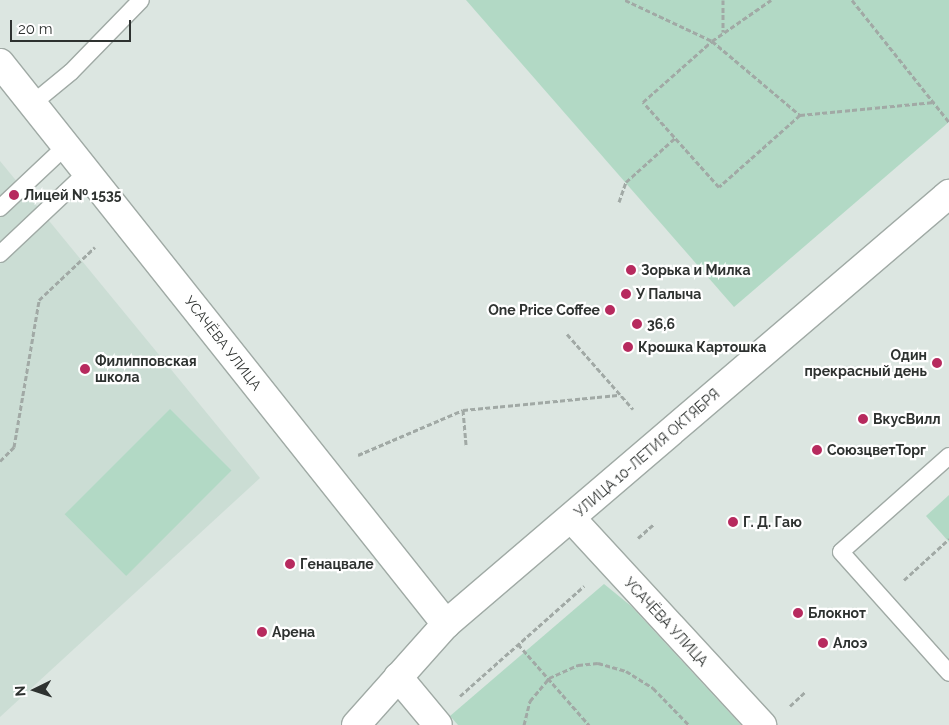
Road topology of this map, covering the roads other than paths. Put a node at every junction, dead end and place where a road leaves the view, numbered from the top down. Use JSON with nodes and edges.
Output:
{"nodes":[{"id":1,"x":141,"y":0,"type":"edge"},
{"id":2,"x":0,"y":63,"type":"edge"},
{"id":3,"x":32,"y":104,"type":"junction"},
{"id":4,"x":66,"y":146,"type":"junction"},
{"id":5,"x":86,"y":172,"type":"junction"},
{"id":6,"x":949,"y":194,"type":"edge"},
{"id":7,"x":0,"y":208,"type":"edge"},
{"id":8,"x":0,"y":254,"type":"edge"},
{"id":9,"x":949,"y":456,"type":"edge"},
{"id":10,"x":571,"y":518,"type":"junction"},
{"id":11,"x":446,"y":624,"type":"junction"},
{"id":12,"x":949,"y":673,"type":"edge"},
{"id":13,"x":398,"y":677,"type":"junction"},
{"id":14,"x":435,"y":722,"type":"edge"},
{"id":15,"x":356,"y":725,"type":"edge"},
{"id":16,"x":762,"y":725,"type":"edge"}],
"edges":[{"from":1,"to":3,"type":"lane"},
{"from":2,"to":3,"type":"street","name":"УСАЧЁВА УЛИЦА"},
{"from":3,"to":4,"type":"street","name":"УСАЧЁВА УЛИЦА"},
{"from":4,"to":5,"type":"street","name":"УСАЧЁВА УЛИЦА"},
{"from":4,"to":7,"type":"lane"},
{"from":5,"to":8,"type":"lane"},
{"from":5,"to":11,"type":"street","name":"УСАЧЁВА УЛИЦА"},
{"from":6,"to":10,"type":"street","name":"УЛИЦА 10-ЛЕТИЯ ОКТЯБРЯ"},
{"from":9,"to":12,"type":"lane"},
{"from":10,"to":11,"type":"street","name":"УЛИЦА 10-ЛЕТИЯ ОКТЯБРЯ"},
{"from":10,"to":16,"type":"street","name":"УСАЧЁВА УЛИЦА"},
{"from":11,"to":13,"type":"street","name":"УЛИЦА 10-ЛЕТИЯ ОКТЯБРЯ"},
{"from":13,"to":14,"type":"street"},
{"from":13,"to":15,"type":"street","name":"УЛИЦА 10-ЛЕТИЯ ОКТЯБРЯ"}]}
